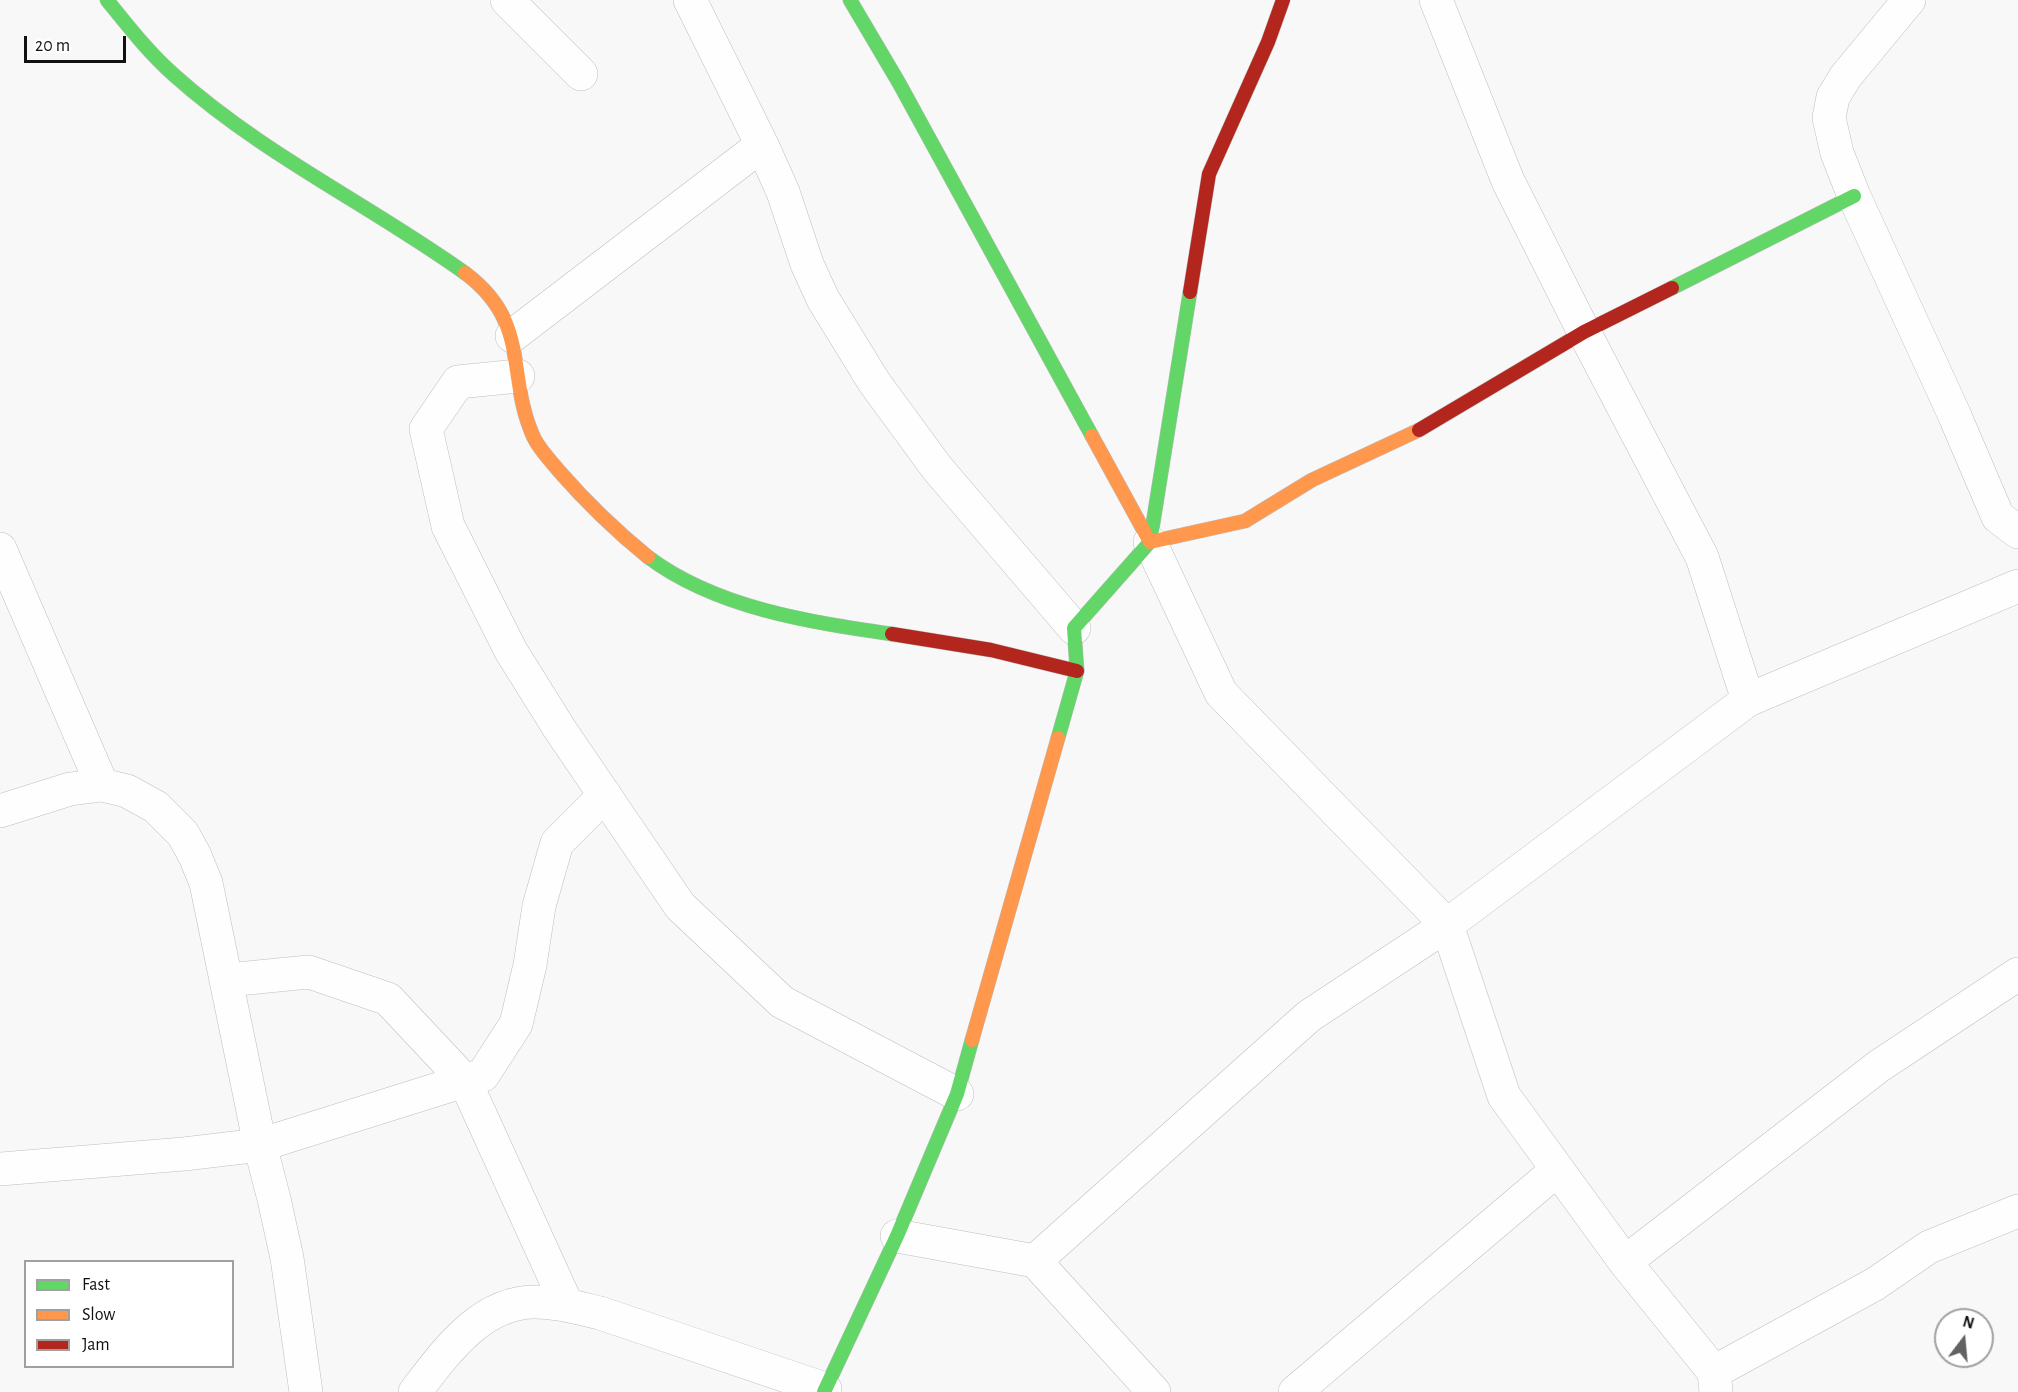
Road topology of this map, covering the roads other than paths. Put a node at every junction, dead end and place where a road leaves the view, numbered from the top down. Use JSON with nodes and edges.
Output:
{"nodes":[{"id":1,"x":107,"y":0,"type":"edge"},
{"id":2,"x":507,"y":0,"type":"edge"},
{"id":3,"x":690,"y":0,"type":"edge"},
{"id":4,"x":850,"y":0,"type":"edge"},
{"id":5,"x":1283,"y":0,"type":"edge"},
{"id":6,"x":1436,"y":0,"type":"edge"},
{"id":7,"x":1909,"y":0,"type":"edge"},
{"id":8,"x":581,"y":74,"type":"dead end"},
{"id":9,"x":762,"y":145,"type":"junction"},
{"id":10,"x":1854,"y":196,"type":"junction"},
{"id":11,"x":1584,"y":332,"type":"junction"},
{"id":12,"x":512,"y":336,"type":"junction"},
{"id":13,"x":518,"y":376,"type":"junction"},
{"id":14,"x":2018,"y":532,"type":"edge"},
{"id":15,"x":1150,"y":542,"type":"junction"},
{"id":16,"x":0,"y":549,"type":"edge"},
{"id":17,"x":2018,"y":586,"type":"edge"},
{"id":18,"x":1074,"y":628,"type":"junction"},
{"id":19,"x":1077,"y":671,"type":"junction"},
{"id":20,"x":1748,"y":700,"type":"junction"},
{"id":21,"x":102,"y":785,"type":"junction"},
{"id":22,"x":605,"y":795,"type":"junction"},
{"id":23,"x":0,"y":811,"type":"edge"},
{"id":24,"x":1447,"y":925,"type":"junction"},
{"id":25,"x":2018,"y":974,"type":"edge"},
{"id":26,"x":227,"y":980,"type":"junction"},
{"id":27,"x":465,"y":1080,"type":"junction"},
{"id":28,"x":957,"y":1094,"type":"junction"},
{"id":29,"x":260,"y":1145,"type":"junction"},
{"id":30,"x":0,"y":1169,"type":"edge"},
{"id":31,"x":1557,"y":1170,"type":"junction"},
{"id":32,"x":2018,"y":1211,"type":"edge"},
{"id":33,"x":897,"y":1236,"type":"junction"},
{"id":34,"x":1035,"y":1261,"type":"junction"},
{"id":35,"x":1625,"y":1262,"type":"junction"},
{"id":36,"x":567,"y":1305,"type":"junction"},
{"id":37,"x":1715,"y":1382,"type":"edge"},
{"id":38,"x":825,"y":1391,"type":"edge"},
{"id":39,"x":306,"y":1392,"type":"edge"},
{"id":40,"x":415,"y":1392,"type":"edge"},
{"id":41,"x":1154,"y":1392,"type":"edge"},
{"id":42,"x":1295,"y":1392,"type":"edge"}],
"edges":[{"from":1,"to":12,"type":"street"},
{"from":2,"to":8,"type":"street"},
{"from":3,"to":9,"type":"street"},
{"from":4,"to":15,"type":"street"},
{"from":5,"to":15,"type":"street"},
{"from":6,"to":11,"type":"street"},
{"from":7,"to":10,"type":"street"},
{"from":9,"to":12,"type":"street"},
{"from":9,"to":18,"type":"street"},
{"from":10,"to":11,"type":"street"},
{"from":10,"to":14,"type":"street"},
{"from":11,"to":15,"type":"street"},
{"from":11,"to":20,"type":"street"},
{"from":12,"to":13,"type":"street"},
{"from":13,"to":19,"type":"street"},
{"from":13,"to":22,"type":"street"},
{"from":15,"to":18,"type":"street"},
{"from":15,"to":24,"type":"street"},
{"from":16,"to":21,"type":"street"},
{"from":17,"to":20,"type":"street"},
{"from":18,"to":19,"type":"street"},
{"from":19,"to":28,"type":"street"},
{"from":20,"to":24,"type":"street"},
{"from":21,"to":23,"type":"street"},
{"from":21,"to":26,"type":"street"},
{"from":22,"to":27,"type":"street"},
{"from":22,"to":28,"type":"street"},
{"from":24,"to":31,"type":"street"},
{"from":24,"to":34,"type":"street"},
{"from":25,"to":35,"type":"street"},
{"from":26,"to":27,"type":"street"},
{"from":26,"to":29,"type":"street"},
{"from":27,"to":29,"type":"street"},
{"from":27,"to":36,"type":"street"},
{"from":28,"to":33,"type":"street"},
{"from":29,"to":30,"type":"street"},
{"from":29,"to":39,"type":"street"},
{"from":31,"to":35,"type":"street"},
{"from":31,"to":42,"type":"street"},
{"from":32,"to":37,"type":"street"},
{"from":33,"to":34,"type":"street"},
{"from":33,"to":38,"type":"street"},
{"from":34,"to":41,"type":"street"},
{"from":35,"to":37,"type":"street"},
{"from":36,"to":38,"type":"street"},
{"from":36,"to":40,"type":"street"}]}
